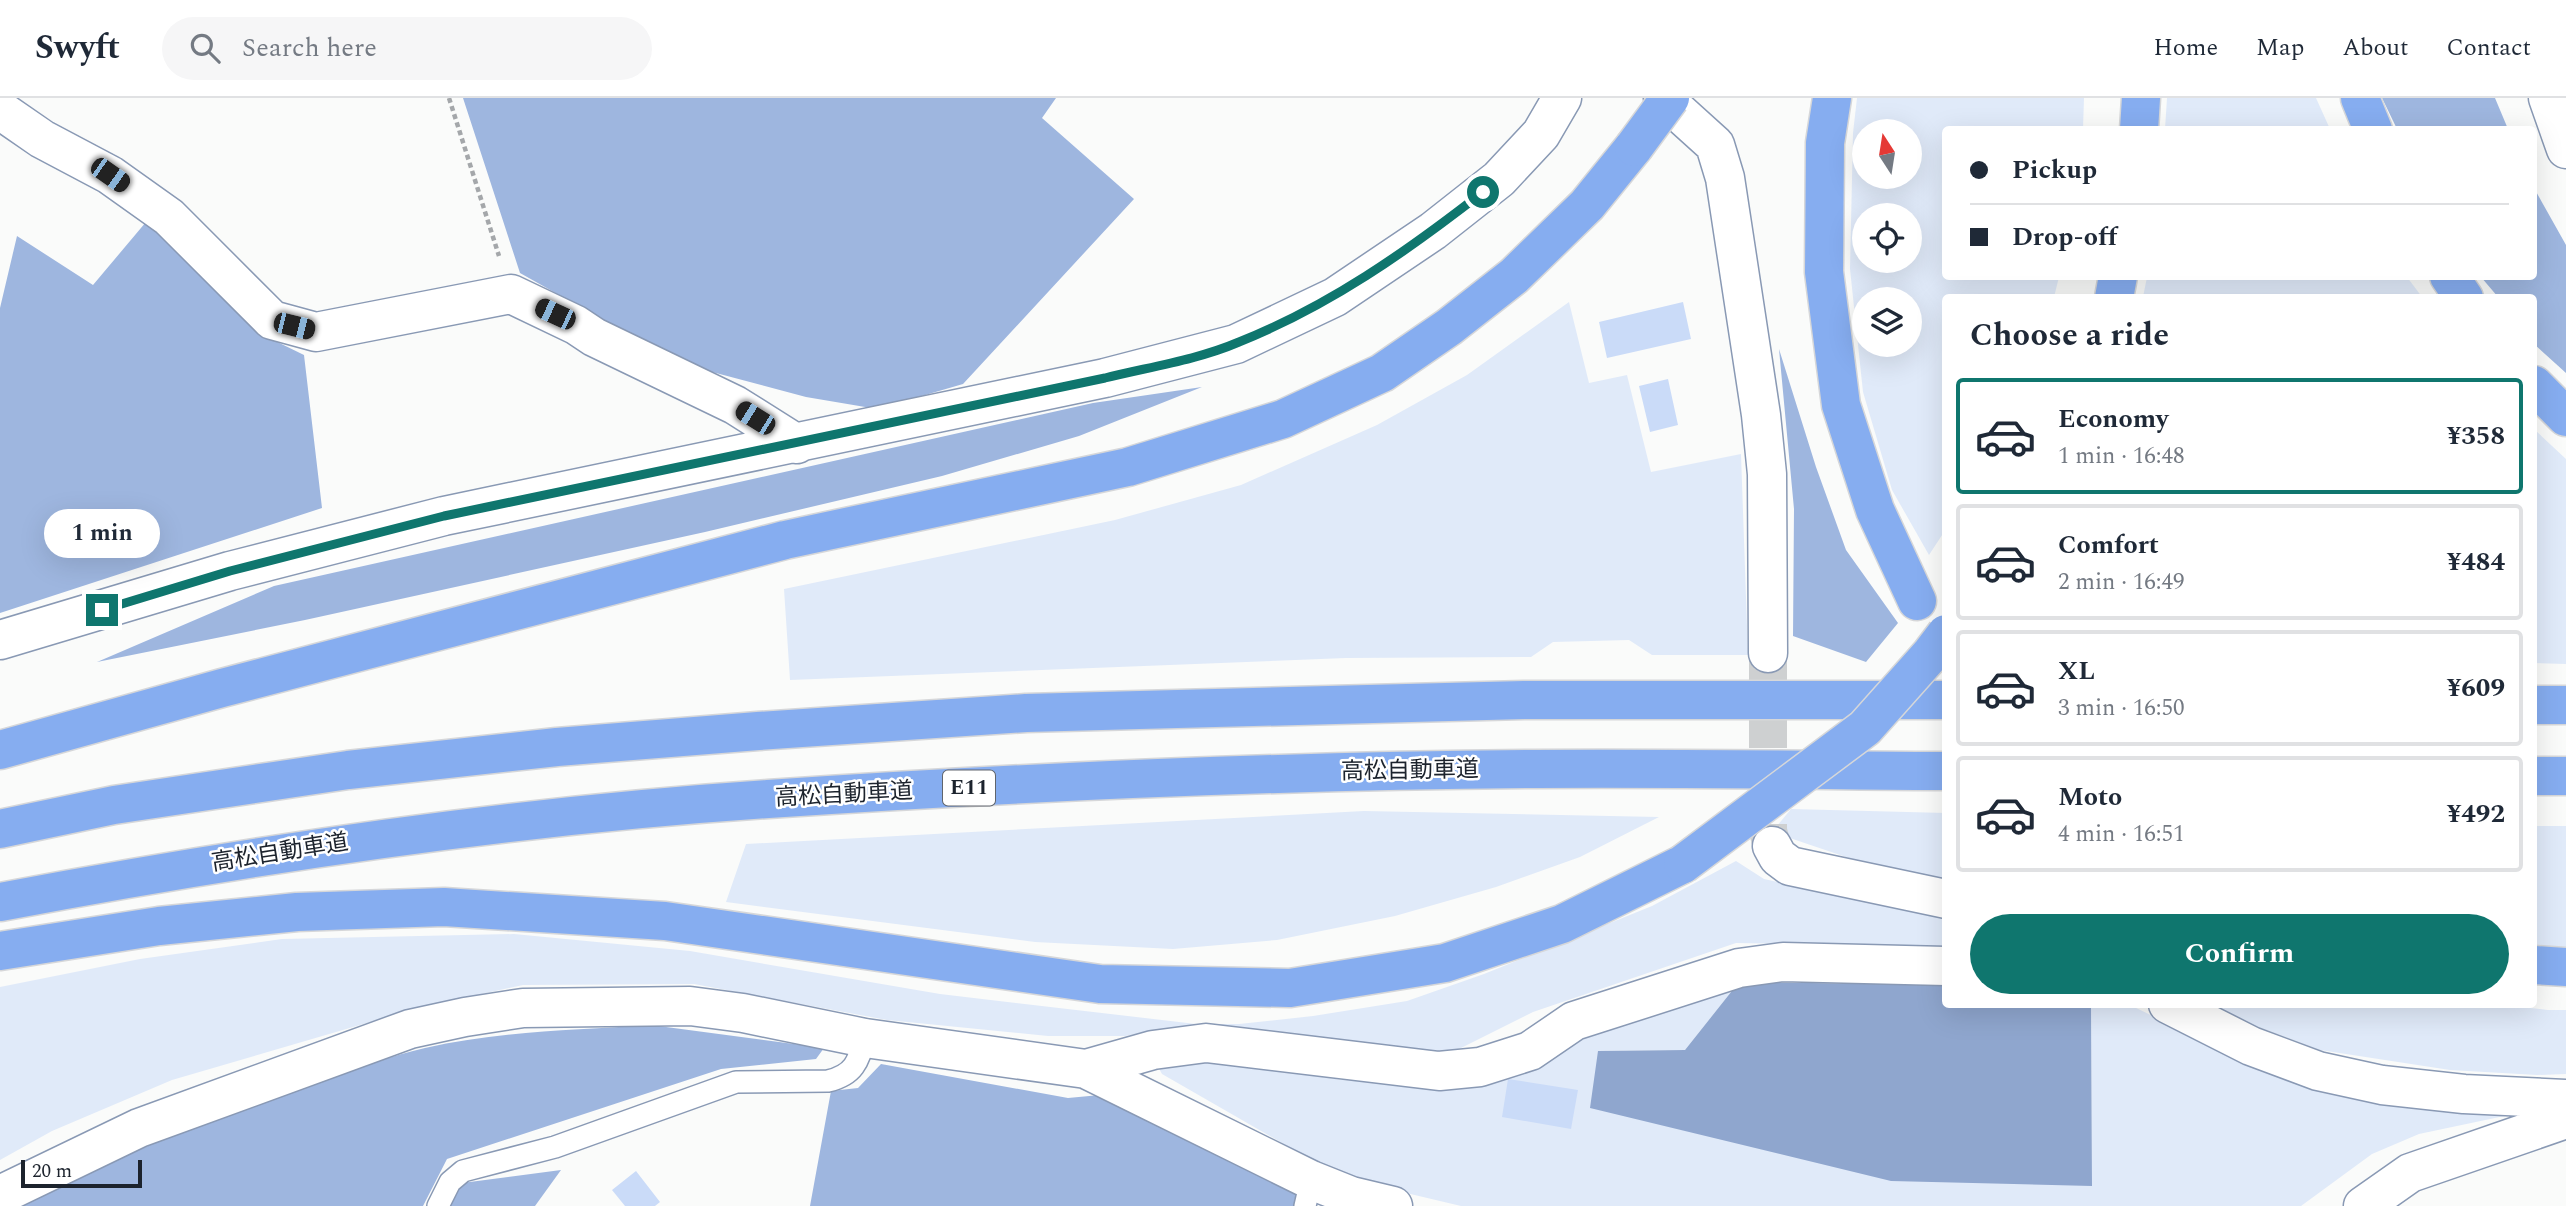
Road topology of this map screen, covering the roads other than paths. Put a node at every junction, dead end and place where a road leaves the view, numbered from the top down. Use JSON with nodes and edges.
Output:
{"nodes":[{"id":1,"x":1562,"y":98,"type":"edge"},
{"id":2,"x":1663,"y":98,"type":"edge"},
{"id":3,"x":1670,"y":98,"type":"edge"},
{"id":4,"x":1832,"y":98,"type":"edge"},
{"id":5,"x":2141,"y":98,"type":"edge"},
{"id":6,"x":2360,"y":98,"type":"edge"},
{"id":7,"x":2549,"y":98,"type":"edge"},
{"id":8,"x":0,"y":110,"type":"edge"},
{"id":9,"x":2139,"y":126,"type":"edge"},
{"id":10,"x":2371,"y":126,"type":"edge"},
{"id":11,"x":2566,"y":149,"type":"edge"},
{"id":12,"x":2537,"y":389,"type":"edge"},
{"id":13,"x":2566,"y":417,"type":"edge"},
{"id":14,"x":797,"y":444,"type":"junction"},
{"id":15,"x":1917,"y":601,"type":"dead end"},
{"id":16,"x":1942,"y":639,"type":"edge"},
{"id":17,"x":0,"y":640,"type":"edge"},
{"id":18,"x":1768,"y":653,"type":"tunnel mouth"},
{"id":19,"x":1942,"y":700,"type":"edge"},
{"id":20,"x":2537,"y":705,"type":"edge"},
{"id":21,"x":2566,"y":705,"type":"edge"},
{"id":22,"x":0,"y":750,"type":"edge"},
{"id":23,"x":1942,"y":771,"type":"edge"},
{"id":24,"x":2537,"y":776,"type":"edge"},
{"id":25,"x":2566,"y":776,"type":"edge"},
{"id":26,"x":0,"y":829,"type":"edge"},
{"id":27,"x":1772,"y":846,"type":"tunnel mouth"},
{"id":28,"x":1942,"y":898,"type":"edge"},
{"id":29,"x":0,"y":902,"type":"edge"},
{"id":30,"x":0,"y":951,"type":"edge"},
{"id":31,"x":2537,"y":965,"type":"edge"},
{"id":32,"x":1942,"y":966,"type":"edge"},
{"id":33,"x":2566,"y":967,"type":"edge"},
{"id":34,"x":2176,"y":1008,"type":"edge"},
{"id":35,"x":865,"y":1038,"type":"junction"},
{"id":36,"x":1086,"y":1069,"type":"junction"},
{"id":37,"x":2566,"y":1099,"type":"edge"},
{"id":38,"x":2566,"y":1119,"type":"edge"},
{"id":39,"x":1308,"y":1193,"type":"edge"},
{"id":40,"x":0,"y":1195,"type":"edge"},
{"id":41,"x":1349,"y":1201,"type":"edge"},
{"id":42,"x":438,"y":1206,"type":"edge"},
{"id":43,"x":1393,"y":1206,"type":"edge"},
{"id":44,"x":2363,"y":1206,"type":"edge"}],
"edges":[{"from":1,"to":14,"type":"street"},
{"from":2,"to":18,"type":"street"},
{"from":3,"to":22,"type":"highway","bridge":true},
{"from":4,"to":15,"type":"highway"},
{"from":5,"to":9,"type":"highway"},
{"from":6,"to":10,"type":"highway"},
{"from":7,"to":11,"type":"street"},
{"from":8,"to":14,"type":"street"},
{"from":12,"to":13,"type":"highway"},
{"from":14,"to":17,"type":"street"},
{"from":16,"to":30,"type":"highway","bridge":true},
{"from":19,"to":26,"type":"highway"},
{"from":20,"to":21,"type":"highway"},
{"from":23,"to":29,"type":"highway","name":"高松自動車道","number":"E11"},
{"from":24,"to":25,"type":"highway"},
{"from":27,"to":28,"type":"street"},
{"from":31,"to":33,"type":"highway"},
{"from":32,"to":36,"type":"street"},
{"from":34,"to":37,"type":"street"},
{"from":35,"to":36,"type":"street"},
{"from":35,"to":40,"type":"street"},
{"from":35,"to":42,"type":"lane"},
{"from":36,"to":39,"type":"street"},
{"from":38,"to":44,"type":"street"},
{"from":39,"to":41,"type":"street"},
{"from":41,"to":43,"type":"street"}]}
